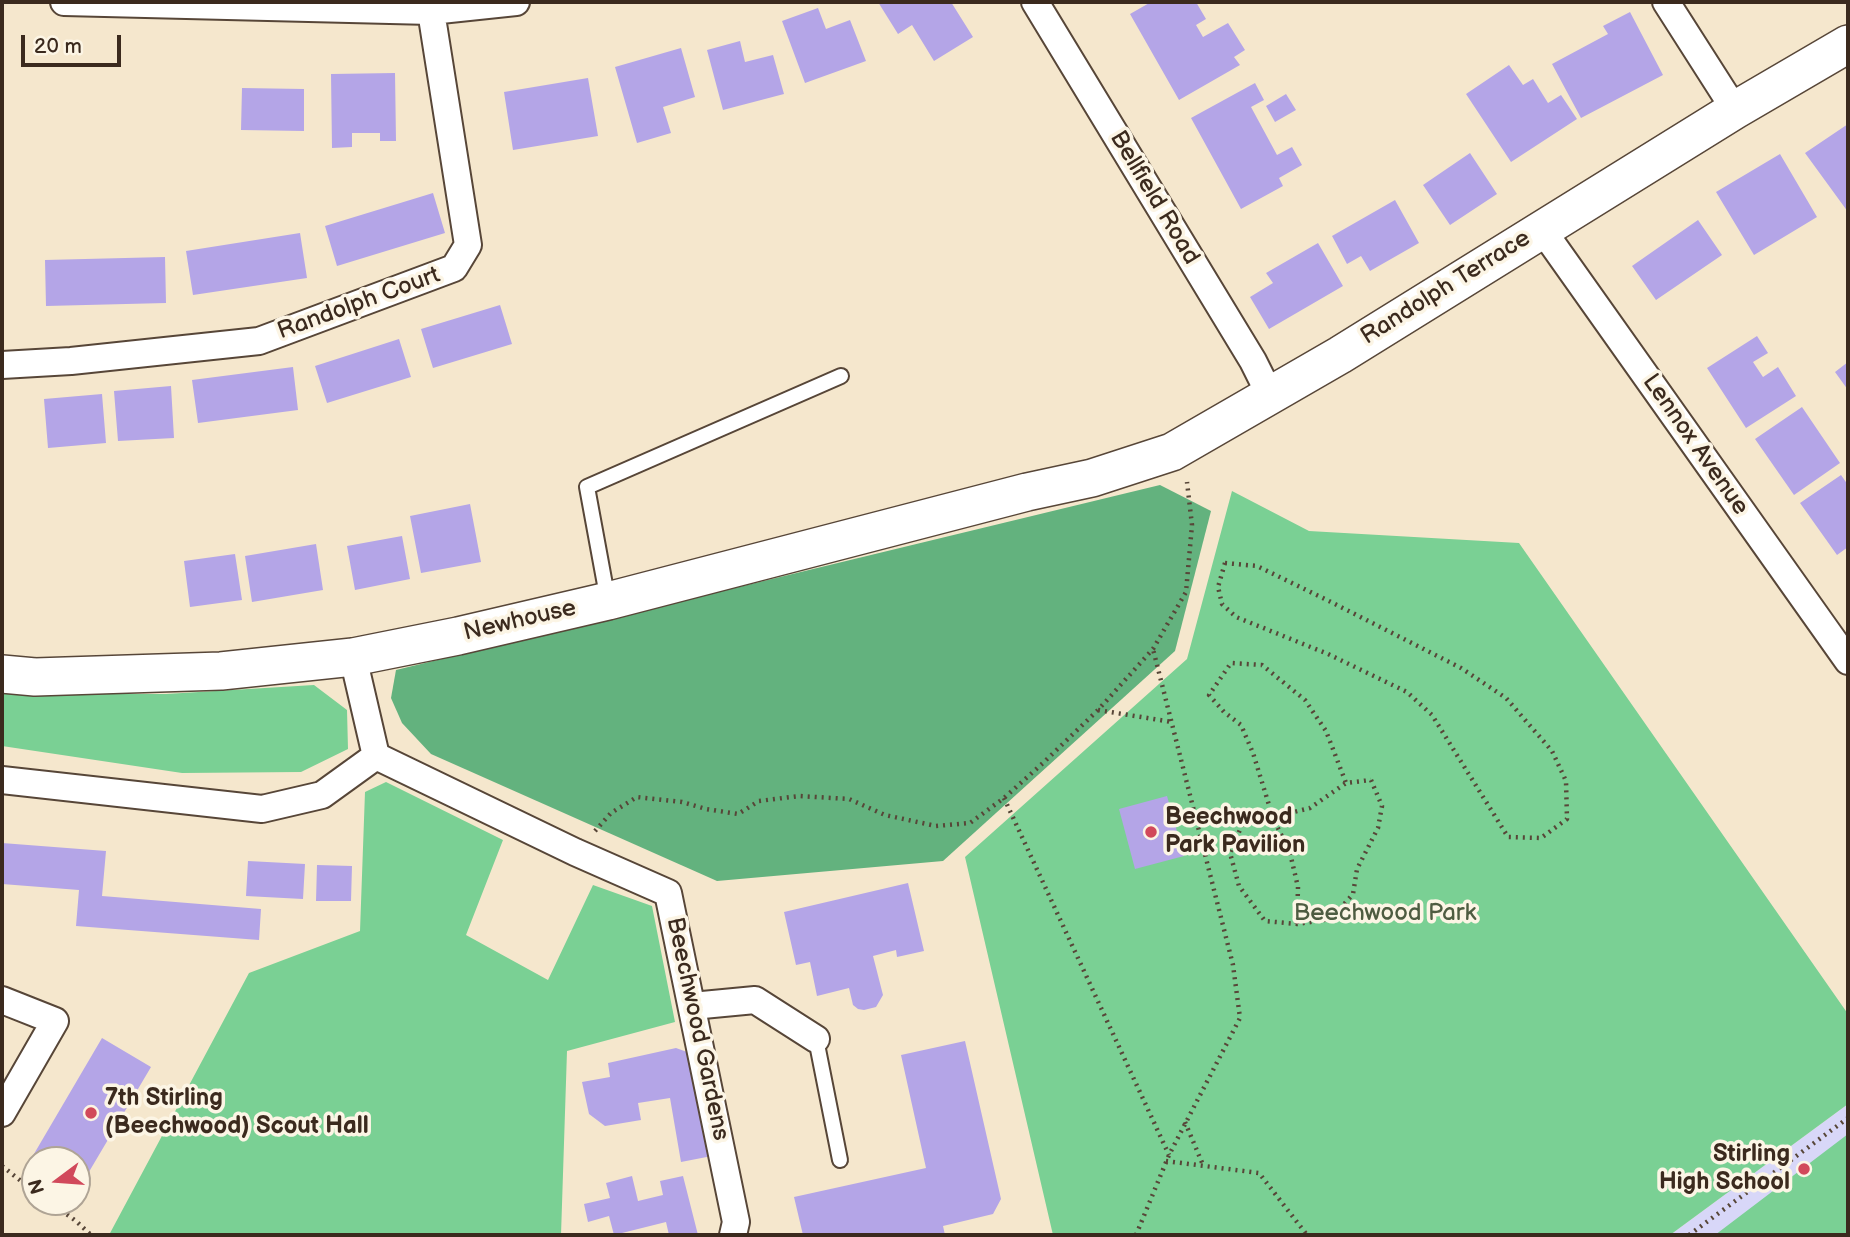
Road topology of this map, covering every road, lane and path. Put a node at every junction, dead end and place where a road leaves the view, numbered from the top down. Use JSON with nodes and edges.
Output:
{"nodes":[{"id":1,"x":64,"y":2,"type":"edge"},
{"id":2,"x":516,"y":2,"type":"edge"},
{"id":3,"x":1035,"y":2,"type":"edge"},
{"id":4,"x":1666,"y":2,"type":"edge"},
{"id":5,"x":431,"y":11,"type":"junction"},
{"id":6,"x":1848,"y":44,"type":"edge"},
{"id":7,"x":1735,"y":110,"type":"junction"},
{"id":8,"x":1541,"y":228,"type":"junction"},
{"id":9,"x":2,"y":365,"type":"edge"},
{"id":10,"x":841,"y":376,"type":"dead end"},
{"id":11,"x":1270,"y":395,"type":"junction"},
{"id":12,"x":1172,"y":452,"type":"junction"},
{"id":13,"x":1027,"y":492,"type":"joint"},
{"id":14,"x":608,"y":601,"type":"junction"},
{"id":15,"x":1153,"y":649,"type":"junction"},
{"id":16,"x":353,"y":656,"type":"junction"},
{"id":17,"x":1848,"y":661,"type":"edge"},
{"id":18,"x":2,"y":674,"type":"edge"},
{"id":19,"x":1098,"y":710,"type":"junction"},
{"id":20,"x":1172,"y":722,"type":"junction"},
{"id":21,"x":1552,"y":751,"type":"joint"},
{"id":22,"x":376,"y":756,"type":"junction"},
{"id":23,"x":2,"y":780,"type":"edge"},
{"id":24,"x":1346,"y":783,"type":"junction"},
{"id":25,"x":1004,"y":798,"type":"junction"},
{"id":26,"x":1273,"y":818,"type":"junction"},
{"id":27,"x":575,"y":852,"type":"junction"},
{"id":28,"x":1297,"y":924,"type":"junction"},
{"id":29,"x":2,"y":1000,"type":"edge"},
{"id":30,"x":692,"y":1006,"type":"junction"},
{"id":31,"x":816,"y":1039,"type":"joint"},
{"id":32,"x":2,"y":1113,"type":"edge"},
{"id":33,"x":1848,"y":1118,"type":"edge"},
{"id":34,"x":1185,"y":1122,"type":"junction"},
{"id":35,"x":1168,"y":1155,"type":"junction"},
{"id":36,"x":840,"y":1160,"type":"dead end"},
{"id":37,"x":1166,"y":1161,"type":"junction"},
{"id":38,"x":2,"y":1166,"type":"edge"},
{"id":39,"x":1203,"y":1166,"type":"junction"},
{"id":40,"x":21,"y":1181,"type":"edge"},
{"id":41,"x":70,"y":1216,"type":"edge"},
{"id":42,"x":91,"y":1235,"type":"edge"},
{"id":43,"x":733,"y":1235,"type":"edge"},
{"id":44,"x":1136,"y":1235,"type":"edge"},
{"id":45,"x":1307,"y":1235,"type":"edge"},
{"id":46,"x":1689,"y":1235,"type":"edge"}],
"edges":[{"from":1,"to":5,"type":"street"},
{"from":2,"to":5,"type":"street"},
{"from":3,"to":11,"type":"street","name":"Bellfield Road"},
{"from":4,"to":7,"type":"street"},
{"from":5,"to":9,"type":"street","name":"Randolph Court"},
{"from":6,"to":7,"type":"main road","name":"Randolph Terrace"},
{"from":7,"to":8,"type":"main road","name":"Randolph Terrace"},
{"from":8,"to":11,"type":"main road","name":"Randolph Terrace"},
{"from":8,"to":17,"type":"street","name":"Lennox Avenue"},
{"from":10,"to":14,"type":"lane"},
{"from":11,"to":12,"type":"main road","name":"Randolph Terrace"},
{"from":12,"to":13,"type":"main road","name":"Randolph Terrace"},
{"from":12,"to":15,"type":"path"},
{"from":13,"to":14,"type":"main road","name":"Newhouse"},
{"from":14,"to":16,"type":"main road","name":"Newhouse"},
{"from":15,"to":19,"type":"path"},
{"from":15,"to":20,"type":"path"},
{"from":16,"to":18,"type":"main road","name":"Newhouse"},
{"from":16,"to":22,"type":"street"},
{"from":19,"to":20,"type":"path"},
{"from":19,"to":25,"type":"path"},
{"from":20,"to":34,"type":"path"},
{"from":21,"to":21,"type":"path"},
{"from":22,"to":23,"type":"street"},
{"from":22,"to":27,"type":"street","name":"Beechwood Gardens"},
{"from":24,"to":26,"type":"path"},
{"from":24,"to":26,"type":"path"},
{"from":24,"to":28,"type":"path"},
{"from":25,"to":27,"type":"path"},
{"from":25,"to":35,"type":"path"},
{"from":26,"to":28,"type":"path"},
{"from":26,"to":28,"type":"path"},
{"from":27,"to":30,"type":"street","name":"Beechwood Gardens"},
{"from":29,"to":32,"type":"street"},
{"from":30,"to":31,"type":"street"},
{"from":30,"to":43,"type":"street","name":"Beechwood Gardens"},
{"from":31,"to":36,"type":"lane"},
{"from":33,"to":46,"type":"path"},
{"from":34,"to":35,"type":"path"},
{"from":34,"to":39,"type":"path"},
{"from":35,"to":37,"type":"path"},
{"from":37,"to":39,"type":"path"},
{"from":37,"to":44,"type":"path"},
{"from":38,"to":40,"type":"path"},
{"from":39,"to":45,"type":"path"},
{"from":41,"to":42,"type":"path"}]}
